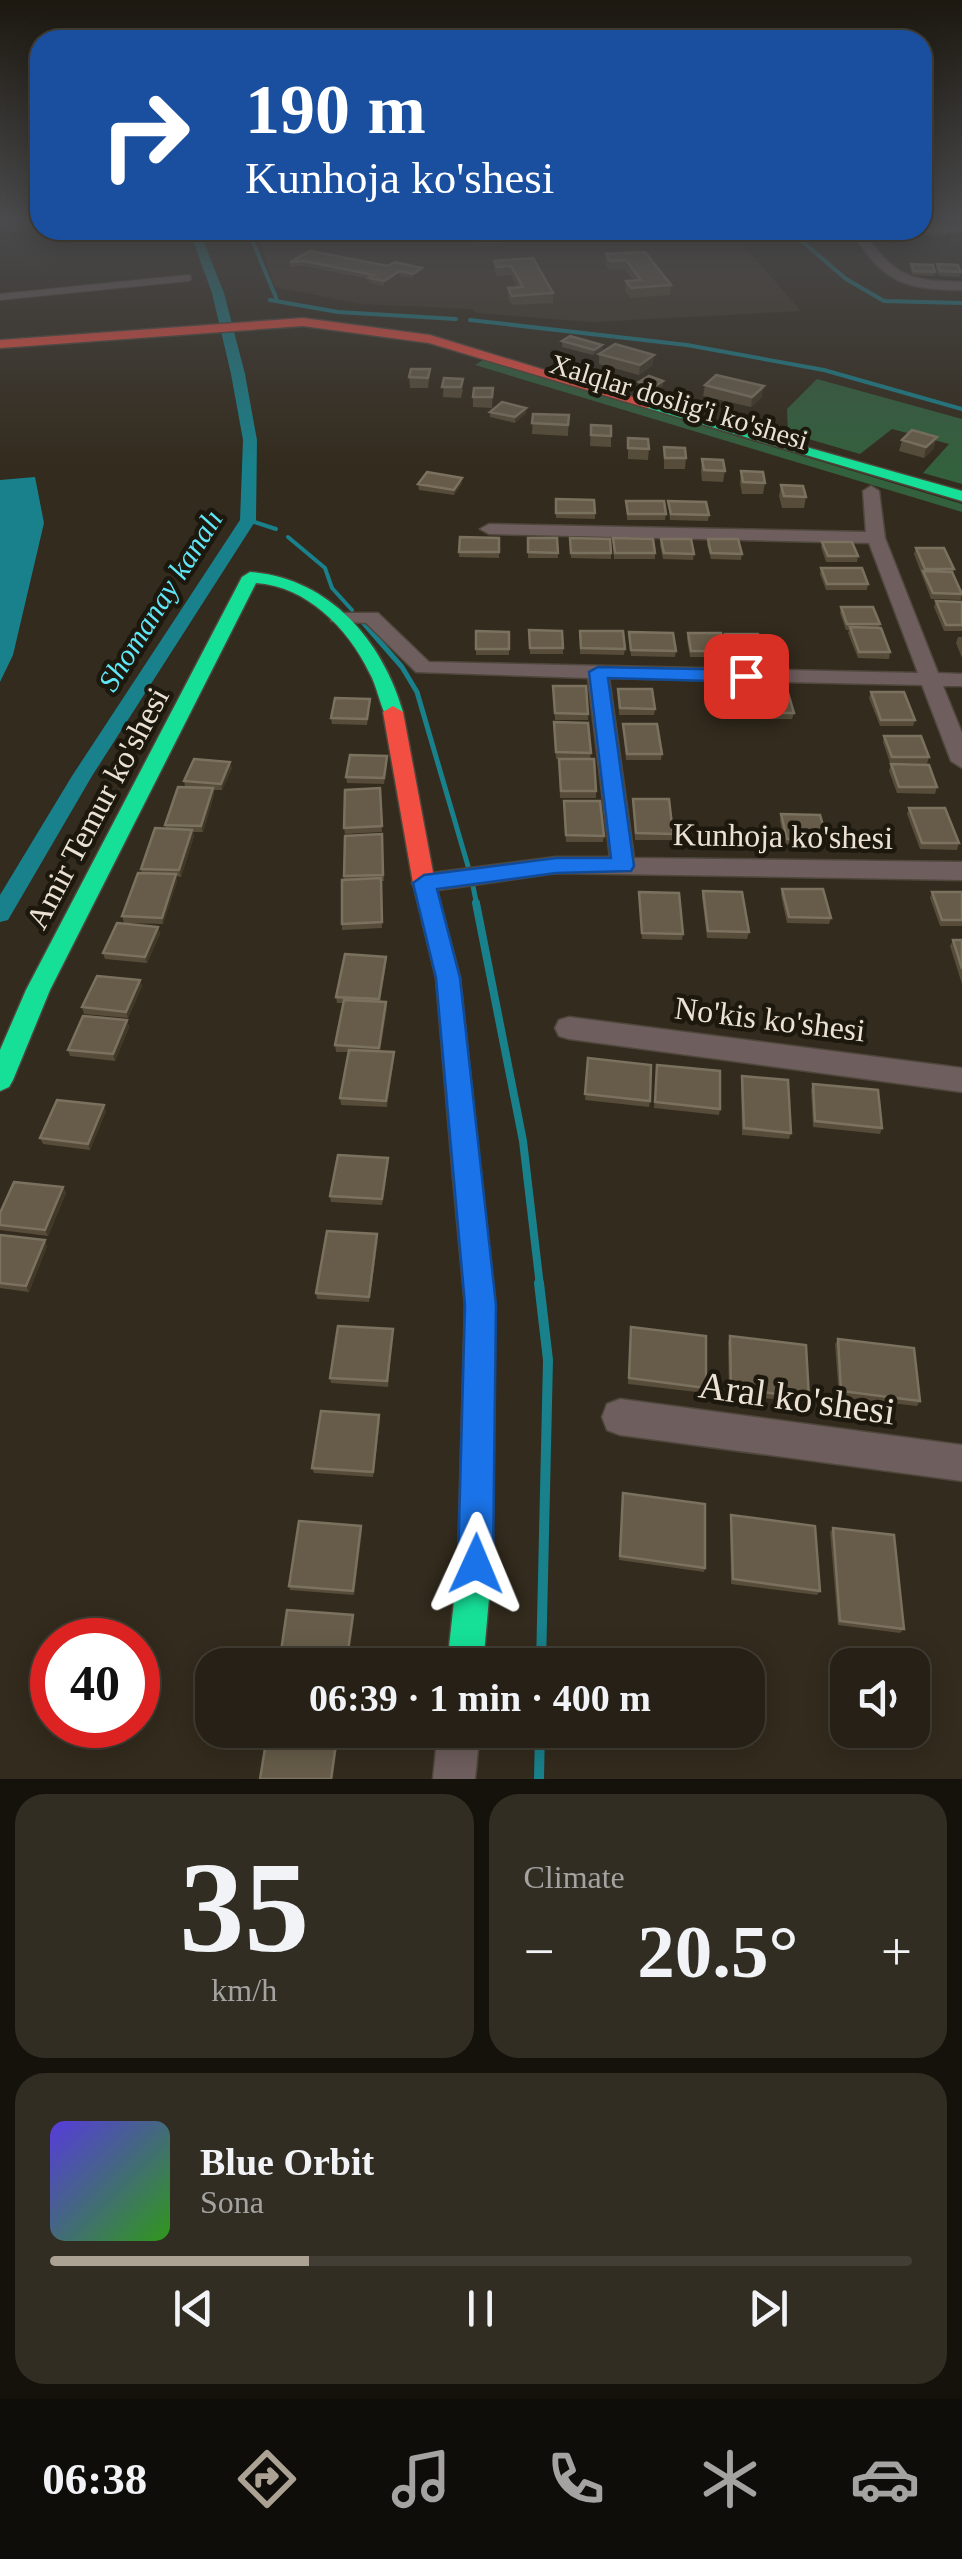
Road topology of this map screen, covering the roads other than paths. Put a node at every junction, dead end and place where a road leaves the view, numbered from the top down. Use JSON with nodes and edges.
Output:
{"nodes":[{"id":1,"x":384,"y":334,"type":"junction"},
{"id":2,"x":0,"y":344,"type":"edge"},
{"id":3,"x":871,"y":492,"type":"junction"},
{"id":4,"x":962,"y":496,"type":"edge"},
{"id":5,"x":962,"y":520,"type":"edge"},
{"id":6,"x":489,"y":530,"type":"dead end"},
{"id":7,"x":876,"y":538,"type":"junction"},
{"id":8,"x":338,"y":617,"type":"junction"},
{"id":9,"x":598,"y":672,"type":"junction"},
{"id":10,"x":931,"y":680,"type":"junction"},
{"id":11,"x":962,"y":680,"type":"edge"},
{"id":12,"x":962,"y":761,"type":"edge"},
{"id":13,"x":623,"y":866,"type":"junction"},
{"id":14,"x":962,"y":871,"type":"edge"},
{"id":15,"x":424,"y":883,"type":"junction"},
{"id":16,"x":570,"y":1028,"type":"dead end"},
{"id":17,"x":0,"y":1080,"type":"edge"},
{"id":18,"x":962,"y":1080,"type":"edge"},
{"id":19,"x":620,"y":1417,"type":"dead end"},
{"id":20,"x":962,"y":1463,"type":"edge"},
{"id":21,"x":467,"y":1648,"type":"edge"},
{"id":22,"x":457,"y":1748,"type":"edge"},
{"id":23,"x":454,"y":1779,"type":"edge"}],
"edges":[{"from":1,"to":2,"type":"main road"},
{"from":1,"to":3,"type":"main road","name":"Xalqlar doslig'i ko'shesi"},
{"from":1,"to":4,"type":"main road","name":"Xalqlar doslig'i ko'shesi"},
{"from":3,"to":5,"type":"main road","name":"Xalqlar doslig'i ko'shesi"},
{"from":3,"to":7,"type":"street"},
{"from":6,"to":7,"type":"street"},
{"from":7,"to":10,"type":"street"},
{"from":8,"to":9,"type":"street"},
{"from":8,"to":15,"type":"main road"},
{"from":8,"to":17,"type":"main road","name":"Amir Temur ko'shesi"},
{"from":9,"to":10,"type":"street"},
{"from":9,"to":13,"type":"street"},
{"from":10,"to":11,"type":"street"},
{"from":10,"to":12,"type":"street"},
{"from":13,"to":14,"type":"street","name":"Kunhoja ko'shesi"},
{"from":13,"to":15,"type":"street","name":"Kunhoja ko'shesi"},
{"from":15,"to":21,"type":"main road"},
{"from":16,"to":18,"type":"street","name":"No'kis ko'shesi"},
{"from":19,"to":20,"type":"street","name":"Aral ko'shesi"},
{"from":22,"to":23,"type":"street"}]}
